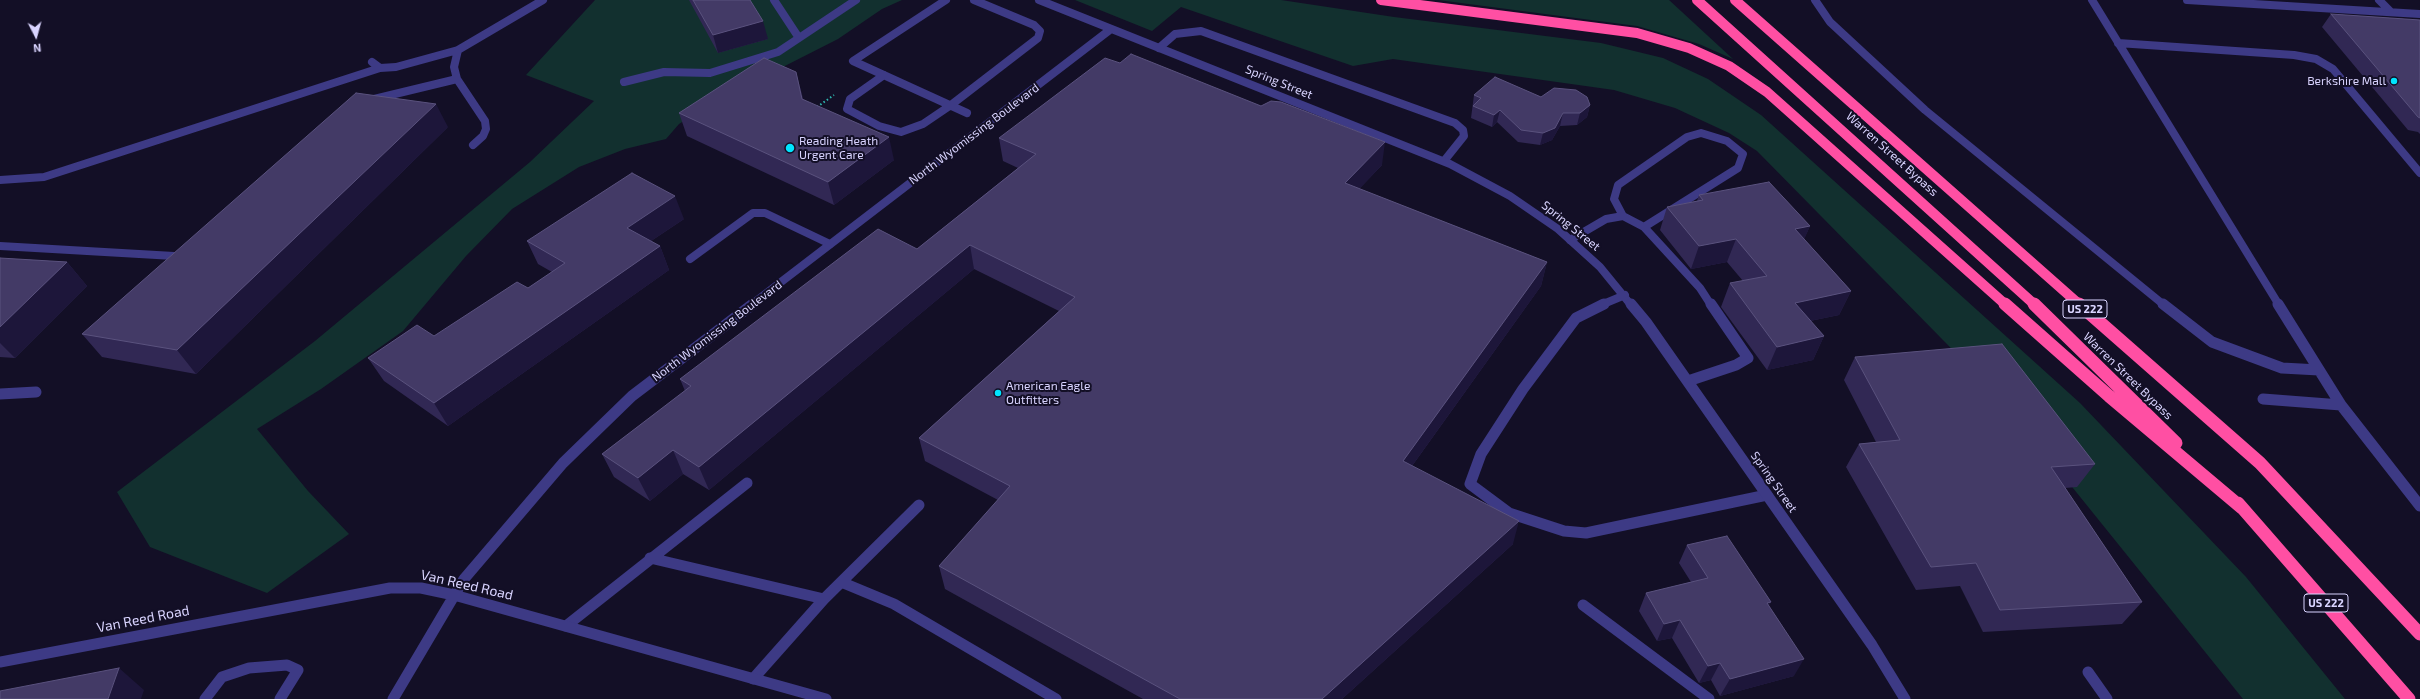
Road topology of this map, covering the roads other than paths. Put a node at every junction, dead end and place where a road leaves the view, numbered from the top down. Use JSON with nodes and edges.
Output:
{"nodes":[{"id":1,"x":543,"y":0,"type":"edge"},
{"id":2,"x":774,"y":0,"type":"edge"},
{"id":3,"x":856,"y":0,"type":"edge"},
{"id":4,"x":946,"y":0,"type":"edge"},
{"id":5,"x":974,"y":0,"type":"edge"},
{"id":6,"x":1039,"y":0,"type":"edge"},
{"id":7,"x":1381,"y":0,"type":"edge"},
{"id":8,"x":1697,"y":0,"type":"edge"},
{"id":9,"x":1735,"y":0,"type":"edge"},
{"id":10,"x":1815,"y":0,"type":"edge"},
{"id":11,"x":2092,"y":0,"type":"edge"},
{"id":12,"x":2187,"y":0,"type":"edge"},
{"id":13,"x":2379,"y":0,"type":"edge"},
{"id":14,"x":2391,"y":12,"type":"junction"},
{"id":15,"x":2420,"y":14,"type":"edge"},
{"id":16,"x":1111,"y":29,"type":"junction"},
{"id":17,"x":800,"y":38,"type":"junction"},
{"id":18,"x":2118,"y":43,"type":"junction"},
{"id":19,"x":1159,"y":48,"type":"junction"},
{"id":20,"x":458,"y":50,"type":"junction"},
{"id":21,"x":372,"y":62,"type":"dead end"},
{"id":22,"x":380,"y":68,"type":"junction"},
{"id":23,"x":884,"y":75,"type":"junction"},
{"id":24,"x":457,"y":79,"type":"junction"},
{"id":25,"x":624,"y":82,"type":"dead end"},
{"id":26,"x":359,"y":104,"type":"edge"},
{"id":27,"x":847,"y":104,"type":"junction"},
{"id":28,"x":951,"y":105,"type":"junction"},
{"id":29,"x":967,"y":113,"type":"dead end"},
{"id":30,"x":842,"y":114,"type":"dead end"},
{"id":31,"x":901,"y":132,"type":"junction"},
{"id":32,"x":879,"y":135,"type":"edge"},
{"id":33,"x":473,"y":145,"type":"dead end"},
{"id":34,"x":1444,"y":161,"type":"junction"},
{"id":35,"x":2420,"y":173,"type":"edge"},
{"id":36,"x":0,"y":180,"type":"edge"},
{"id":37,"x":1623,"y":216,"type":"junction"},
{"id":38,"x":1644,"y":227,"type":"junction"},
{"id":39,"x":1570,"y":240,"type":"junction"},
{"id":40,"x":830,"y":244,"type":"junction"},
{"id":41,"x":0,"y":246,"type":"edge"},
{"id":42,"x":174,"y":256,"type":"edge"},
{"id":43,"x":690,"y":259,"type":"dead end"},
{"id":44,"x":1626,"y":295,"type":"junction"},
{"id":45,"x":2319,"y":370,"type":"junction"},
{"id":46,"x":1688,"y":381,"type":"junction"},
{"id":47,"x":36,"y":392,"type":"dead end"},
{"id":48,"x":0,"y":394,"type":"edge"},
{"id":49,"x":2263,"y":400,"type":"dead end"},
{"id":50,"x":2341,"y":405,"type":"junction"},
{"id":51,"x":747,"y":483,"type":"dead end"},
{"id":52,"x":1767,"y":495,"type":"junction"},
{"id":53,"x":919,"y":506,"type":"dead end"},
{"id":54,"x":2420,"y":506,"type":"edge"},
{"id":55,"x":2242,"y":508,"type":"junction"},
{"id":56,"x":650,"y":558,"type":"junction"},
{"id":57,"x":841,"y":582,"type":"junction"},
{"id":58,"x":454,"y":595,"type":"junction"},
{"id":59,"x":824,"y":599,"type":"junction"},
{"id":60,"x":1583,"y":606,"type":"dead end"},
{"id":61,"x":566,"y":626,"type":"junction"},
{"id":62,"x":2420,"y":634,"type":"edge"},
{"id":63,"x":0,"y":662,"type":"edge"},
{"id":64,"x":2088,"y":672,"type":"dead end"},
{"id":65,"x":753,"y":679,"type":"junction"},
{"id":66,"x":205,"y":699,"type":"edge"},
{"id":67,"x":280,"y":699,"type":"edge"},
{"id":68,"x":393,"y":699,"type":"edge"},
{"id":69,"x":826,"y":699,"type":"edge"},
{"id":70,"x":1056,"y":699,"type":"edge"},
{"id":71,"x":1709,"y":699,"type":"edge"},
{"id":72,"x":1905,"y":699,"type":"edge"},
{"id":73,"x":2107,"y":699,"type":"edge"},
{"id":74,"x":2409,"y":699,"type":"edge"}],
"edges":[{"from":1,"to":20,"type":"street"},
{"from":2,"to":17,"type":"street"},
{"from":3,"to":17,"type":"street"},
{"from":4,"to":23,"type":"street"},
{"from":5,"to":28,"type":"street"},
{"from":6,"to":16,"type":"street","name":"Spring Street"},
{"from":7,"to":55,"type":"highway"},
{"from":8,"to":55,"type":"highway","name":"Warren Street Bypass","number":"US 222"},
{"from":9,"to":62,"type":"highway","name":"Warren Street Bypass","number":"US 222"},
{"from":10,"to":45,"type":"street"},
{"from":11,"to":18,"type":"street"},
{"from":12,"to":14,"type":"street"},
{"from":13,"to":14,"type":"street"},
{"from":14,"to":15,"type":"street"},
{"from":16,"to":19,"type":"street","name":"Spring Street"},
{"from":16,"to":40,"type":"street","name":"North Wyomissing Boulevard"},
{"from":17,"to":25,"type":"street"},
{"from":18,"to":35,"type":"street"},
{"from":18,"to":45,"type":"street"},
{"from":19,"to":34,"type":"street","name":"Spring Street"},
{"from":19,"to":34,"type":"street"},
{"from":20,"to":22,"type":"street"},
{"from":20,"to":24,"type":"street"},
{"from":21,"to":22,"type":"street"},
{"from":22,"to":36,"type":"street"},
{"from":23,"to":27,"type":"street"},
{"from":23,"to":28,"type":"street"},
{"from":24,"to":26,"type":"street"},
{"from":24,"to":33,"type":"street"},
{"from":27,"to":30,"type":"street"},
{"from":27,"to":31,"type":"street"},
{"from":28,"to":29,"type":"street"},
{"from":28,"to":31,"type":"street"},
{"from":31,"to":32,"type":"street"},
{"from":34,"to":39,"type":"street","name":"Spring Street"},
{"from":37,"to":38,"type":"street"},
{"from":37,"to":38,"type":"street"},
{"from":37,"to":39,"type":"street"},
{"from":38,"to":46,"type":"street"},
{"from":39,"to":44,"type":"street","name":"Spring Street"},
{"from":40,"to":43,"type":"street"},
{"from":40,"to":58,"type":"street","name":"North Wyomissing Boulevard"},
{"from":41,"to":42,"type":"street"},
{"from":44,"to":46,"type":"street","name":"Spring Street"},
{"from":44,"to":52,"type":"street"},
{"from":45,"to":50,"type":"street"},
{"from":46,"to":52,"type":"street","name":"Spring Street"},
{"from":47,"to":48,"type":"street"},
{"from":49,"to":50,"type":"street"},
{"from":50,"to":54,"type":"street"},
{"from":51,"to":56,"type":"street"},
{"from":52,"to":72,"type":"street","name":"Spring Street"},
{"from":53,"to":57,"type":"street"},
{"from":55,"to":74,"type":"highway","name":"Warren Street Bypass","number":"US 222"},
{"from":56,"to":59,"type":"street"},
{"from":56,"to":61,"type":"street"},
{"from":57,"to":59,"type":"street"},
{"from":57,"to":70,"type":"street"},
{"from":58,"to":61,"type":"street","name":"Van Reed Road"},
{"from":58,"to":63,"type":"street","name":"Van Reed Road"},
{"from":58,"to":68,"type":"street","name":"North Wyomissing Boulevard"},
{"from":59,"to":65,"type":"street"},
{"from":60,"to":71,"type":"street"},
{"from":61,"to":65,"type":"street","name":"Van Reed Road"},
{"from":64,"to":73,"type":"street"},
{"from":65,"to":69,"type":"street","name":"Van Reed Road"},
{"from":66,"to":67,"type":"street"}]}
